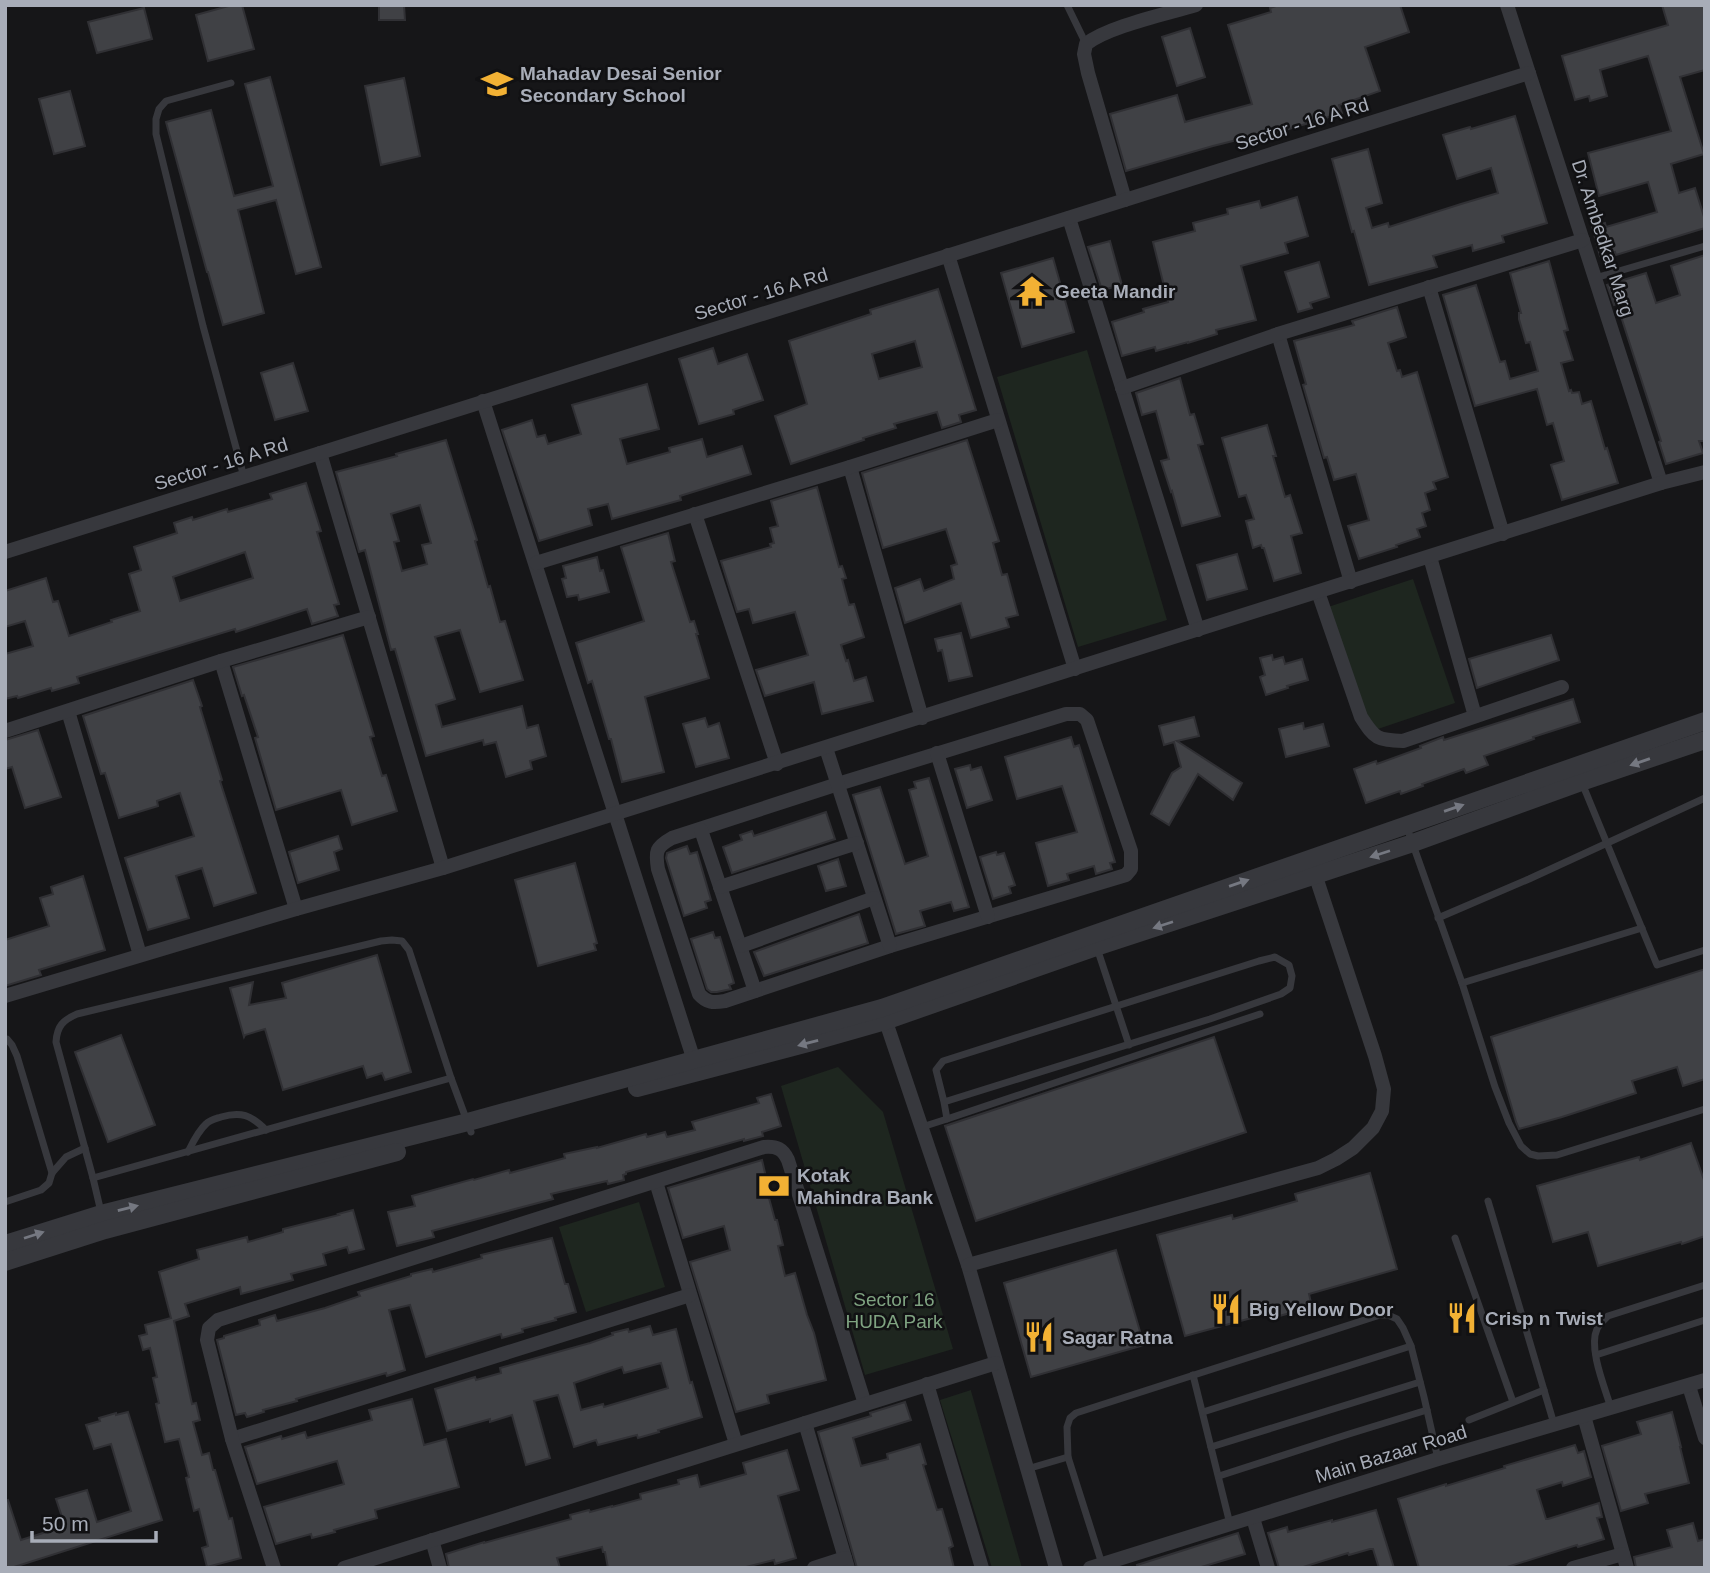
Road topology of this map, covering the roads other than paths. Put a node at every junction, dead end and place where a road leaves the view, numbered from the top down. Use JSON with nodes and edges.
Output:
{"nodes":[{"id":1,"x":1067,"y":5,"type":"edge"},
{"id":2,"x":1196,"y":5,"type":"edge"},
{"id":3,"x":1507,"y":5,"type":"edge"},
{"id":4,"x":1086,"y":44,"type":"junction"},
{"id":5,"x":1529,"y":73,"type":"junction"},
{"id":6,"x":231,"y":83,"type":"dead end"},
{"id":7,"x":1125,"y":200,"type":"junction"},
{"id":8,"x":1069,"y":218,"type":"junction"},
{"id":9,"x":1583,"y":240,"type":"junction"},
{"id":10,"x":1705,"y":246,"type":"edge"},
{"id":11,"x":948,"y":256,"type":"junction"},
{"id":12,"x":1595,"y":278,"type":"junction"},
{"id":13,"x":1429,"y":287,"type":"junction"},
{"id":14,"x":1278,"y":334,"type":"junction"},
{"id":15,"x":1122,"y":388,"type":"junction"},
{"id":16,"x":483,"y":401,"type":"junction"},
{"id":17,"x":998,"y":420,"type":"junction"},
{"id":18,"x":320,"y":453,"type":"junction"},
{"id":19,"x":849,"y":467,"type":"junction"},
{"id":20,"x":1705,"y":472,"type":"edge"},
{"id":21,"x":244,"y":477,"type":"junction"},
{"id":22,"x":1661,"y":484,"type":"junction"},
{"id":23,"x":695,"y":514,"type":"junction"},
{"id":24,"x":1503,"y":534,"type":"junction"},
{"id":25,"x":5,"y":552,"type":"edge"},
{"id":26,"x":1430,"y":557,"type":"junction"},
{"id":27,"x":536,"y":563,"type":"junction"},
{"id":28,"x":1351,"y":582,"type":"junction"},
{"id":29,"x":1318,"y":592,"type":"junction"},
{"id":30,"x":369,"y":617,"type":"junction"},
{"id":31,"x":1198,"y":631,"type":"junction"},
{"id":32,"x":221,"y":662,"type":"junction"},
{"id":33,"x":1075,"y":669,"type":"junction"},
{"id":34,"x":1562,"y":687,"type":"dead end"},
{"id":35,"x":68,"y":711,"type":"junction"},
{"id":36,"x":1475,"y":716,"type":"junction"},
{"id":37,"x":922,"y":718,"type":"junction"},
{"id":38,"x":1705,"y":721,"type":"edge"},
{"id":39,"x":5,"y":731,"type":"edge"},
{"id":40,"x":1705,"y":740,"type":"edge"},
{"id":41,"x":826,"y":748,"type":"junction"},
{"id":42,"x":937,"y":753,"type":"junction"},
{"id":43,"x":777,"y":764,"type":"junction"},
{"id":44,"x":1578,"y":774,"type":"junction"},
{"id":45,"x":838,"y":784,"type":"junction"},
{"id":46,"x":1705,"y":798,"type":"edge"},
{"id":47,"x":615,"y":815,"type":"junction"},
{"id":48,"x":1406,"y":825,"type":"junction"},
{"id":49,"x":701,"y":830,"type":"junction"},
{"id":50,"x":1607,"y":842,"type":"junction"},
{"id":51,"x":857,"y":843,"type":"junction"},
{"id":52,"x":1413,"y":843,"type":"junction"},
{"id":53,"x":1310,"y":858,"type":"junction"},
{"id":54,"x":443,"y":868,"type":"junction"},
{"id":55,"x":1316,"y":876,"type":"junction"},
{"id":56,"x":720,"y":887,"type":"junction"},
{"id":57,"x":874,"y":898,"type":"junction"},
{"id":58,"x":296,"y":909,"type":"junction"},
{"id":59,"x":988,"y":916,"type":"junction"},
{"id":60,"x":1438,"y":918,"type":"junction"},
{"id":61,"x":1642,"y":928,"type":"junction"},
{"id":62,"x":1094,"y":941,"type":"junction"},
{"id":63,"x":741,"y":946,"type":"junction"},
{"id":64,"x":890,"y":946,"type":"junction"},
{"id":65,"x":1705,"y":950,"type":"edge"},
{"id":66,"x":140,"y":955,"type":"junction"},
{"id":67,"x":1462,"y":983,"type":"junction"},
{"id":68,"x":755,"y":991,"type":"junction"},
{"id":69,"x":5,"y":996,"type":"edge"},
{"id":70,"x":1116,"y":1006,"type":"junction"},
{"id":71,"x":883,"y":1014,"type":"junction"},
{"id":72,"x":1260,"y":1014,"type":"dead end"},
{"id":73,"x":5,"y":1039,"type":"edge"},
{"id":74,"x":1129,"y":1045,"type":"junction"},
{"id":75,"x":696,"y":1066,"type":"junction"},
{"id":76,"x":451,"y":1078,"type":"junction"},
{"id":77,"x":944,"y":1102,"type":"junction"},
{"id":78,"x":1705,"y":1109,"type":"edge"},
{"id":79,"x":947,"y":1119,"type":"junction"},
{"id":80,"x":470,"y":1127,"type":"junction"},
{"id":81,"x":921,"y":1127,"type":"junction"},
{"id":82,"x":266,"y":1130,"type":"junction"},
{"id":83,"x":85,"y":1148,"type":"junction"},
{"id":84,"x":188,"y":1152,"type":"junction"},
{"id":85,"x":52,"y":1173,"type":"junction"},
{"id":86,"x":93,"y":1178,"type":"junction"},
{"id":87,"x":656,"y":1182,"type":"junction"},
{"id":88,"x":1488,"y":1201,"type":"dead end"},
{"id":89,"x":5,"y":1202,"type":"edge"},
{"id":90,"x":103,"y":1222,"type":"junction"},
{"id":91,"x":1455,"y":1238,"type":"dead end"},
{"id":92,"x":5,"y":1244,"type":"edge"},
{"id":93,"x":5,"y":1262,"type":"edge"},
{"id":94,"x":968,"y":1265,"type":"junction"},
{"id":95,"x":1705,"y":1285,"type":"edge"},
{"id":96,"x":690,"y":1295,"type":"junction"},
{"id":97,"x":1705,"y":1320,"type":"edge"},
{"id":98,"x":1410,"y":1346,"type":"junction"},
{"id":99,"x":1596,"y":1354,"type":"junction"},
{"id":100,"x":996,"y":1363,"type":"junction"},
{"id":101,"x":1193,"y":1375,"type":"junction"},
{"id":102,"x":1705,"y":1380,"type":"edge"},
{"id":103,"x":1420,"y":1382,"type":"junction"},
{"id":104,"x":927,"y":1384,"type":"junction"},
{"id":105,"x":1689,"y":1386,"type":"junction"},
{"id":106,"x":1544,"y":1390,"type":"junction"},
{"id":107,"x":1513,"y":1402,"type":"junction"},
{"id":108,"x":865,"y":1404,"type":"junction"},
{"id":109,"x":1611,"y":1408,"type":"junction"},
{"id":110,"x":1427,"y":1410,"type":"junction"},
{"id":111,"x":1203,"y":1412,"type":"junction"},
{"id":112,"x":1584,"y":1416,"type":"junction"},
{"id":113,"x":1469,"y":1420,"type":"dead end"},
{"id":114,"x":805,"y":1423,"type":"junction"},
{"id":115,"x":1554,"y":1424,"type":"junction"},
{"id":116,"x":1705,"y":1438,"type":"edge"},
{"id":117,"x":232,"y":1439,"type":"junction"},
{"id":118,"x":736,"y":1444,"type":"junction"},
{"id":119,"x":1211,"y":1447,"type":"junction"},
{"id":120,"x":1068,"y":1457,"type":"junction"},
{"id":121,"x":1438,"y":1459,"type":"junction"},
{"id":122,"x":1026,"y":1469,"type":"junction"},
{"id":123,"x":1219,"y":1476,"type":"junction"},
{"id":124,"x":1253,"y":1518,"type":"junction"},
{"id":125,"x":1231,"y":1524,"type":"junction"},
{"id":126,"x":432,"y":1540,"type":"junction"},
{"id":127,"x":1135,"y":1561,"type":"edge"},
{"id":128,"x":1625,"y":1561,"type":"edge"},
{"id":129,"x":846,"y":1563,"type":"edge"},
{"id":130,"x":1094,"y":1567,"type":"edge"},
{"id":131,"x":274,"y":1568,"type":"edge"},
{"id":132,"x":344,"y":1568,"type":"edge"},
{"id":133,"x":440,"y":1568,"type":"edge"},
{"id":134,"x":814,"y":1568,"type":"edge"},
{"id":135,"x":982,"y":1568,"type":"edge"},
{"id":136,"x":1056,"y":1568,"type":"edge"},
{"id":137,"x":1268,"y":1568,"type":"edge"},
{"id":138,"x":1573,"y":1568,"type":"edge"}],
"edges":[{"from":1,"to":4,"type":"lane"},
{"from":2,"to":4,"type":"street"},
{"from":3,"to":5,"type":"street","name":"Dr. Ambedkar Marg"},
{"from":4,"to":7,"type":"street"},
{"from":5,"to":7,"type":"street","name":"Sector - 16 A Rd"},
{"from":5,"to":9,"type":"street","name":"Dr. Ambedkar Marg"},
{"from":6,"to":21,"type":"lane"},
{"from":7,"to":8,"type":"street","name":"Sector - 16 A Rd"},
{"from":8,"to":11,"type":"street","name":"Sector - 16 A Rd"},
{"from":8,"to":15,"type":"street"},
{"from":9,"to":12,"type":"street","name":"Dr. Ambedkar Marg"},
{"from":9,"to":13,"type":"street"},
{"from":10,"to":12,"type":"lane"},
{"from":11,"to":16,"type":"street","name":"Sector - 16 A Rd"},
{"from":11,"to":17,"type":"street"},
{"from":12,"to":22,"type":"street","name":"Dr. Ambedkar Marg"},
{"from":13,"to":14,"type":"street"},
{"from":13,"to":24,"type":"street"},
{"from":14,"to":15,"type":"street"},
{"from":14,"to":28,"type":"street"},
{"from":15,"to":31,"type":"street"},
{"from":16,"to":18,"type":"street","name":"Sector - 16 A Rd"},
{"from":16,"to":27,"type":"street"},
{"from":17,"to":19,"type":"street"},
{"from":17,"to":33,"type":"street"},
{"from":18,"to":21,"type":"street","name":"Sector - 16 A Rd"},
{"from":18,"to":30,"type":"street"},
{"from":19,"to":23,"type":"street"},
{"from":19,"to":37,"type":"street"},
{"from":20,"to":22,"type":"street"},
{"from":21,"to":25,"type":"street","name":"Sector - 16 A Rd"},
{"from":22,"to":24,"type":"street"},
{"from":23,"to":27,"type":"street"},
{"from":23,"to":43,"type":"street"},
{"from":24,"to":26,"type":"street"},
{"from":26,"to":28,"type":"street"},
{"from":26,"to":36,"type":"street"},
{"from":27,"to":47,"type":"street"},
{"from":28,"to":29,"type":"street"},
{"from":29,"to":31,"type":"street"},
{"from":29,"to":36,"type":"street"},
{"from":30,"to":32,"type":"street"},
{"from":30,"to":54,"type":"street"},
{"from":31,"to":33,"type":"street"},
{"from":32,"to":35,"type":"street"},
{"from":32,"to":58,"type":"street"},
{"from":33,"to":37,"type":"street"},
{"from":34,"to":36,"type":"street"},
{"from":35,"to":39,"type":"street"},
{"from":35,"to":66,"type":"street"},
{"from":37,"to":41,"type":"street"},
{"from":38,"to":44,"type":"street"},
{"from":40,"to":44,"type":"street","one_way":true},
{"from":41,"to":43,"type":"street"},
{"from":41,"to":45,"type":"street"},
{"from":42,"to":45,"type":"street"},
{"from":42,"to":59,"type":"street"},
{"from":42,"to":59,"type":"street"},
{"from":43,"to":47,"type":"street"},
{"from":48,"to":44,"type":"street","one_way":true},
{"from":44,"to":50,"type":"lane"},
{"from":44,"to":52,"type":"street"},
{"from":45,"to":49,"type":"street"},
{"from":45,"to":51,"type":"street"},
{"from":46,"to":50,"type":"lane"},
{"from":47,"to":54,"type":"street"},
{"from":47,"to":75,"type":"street"},
{"from":48,"to":52,"type":"lane"},
{"from":48,"to":53,"type":"street"},
{"from":49,"to":56,"type":"street"},
{"from":49,"to":68,"type":"street"},
{"from":50,"to":60,"type":"lane"},
{"from":50,"to":61,"type":"lane"},
{"from":51,"to":56,"type":"street"},
{"from":51,"to":57,"type":"street"},
{"from":52,"to":55,"type":"street","one_way":true},
{"from":52,"to":60,"type":"lane"},
{"from":53,"to":55,"type":"street"},
{"from":62,"to":53,"type":"street","one_way":true},
{"from":54,"to":58,"type":"street"},
{"from":55,"to":62,"type":"street","one_way":true},
{"from":55,"to":94,"type":"street"},
{"from":56,"to":63,"type":"street"},
{"from":57,"to":63,"type":"street"},
{"from":57,"to":64,"type":"street"},
{"from":58,"to":66,"type":"street"},
{"from":59,"to":64,"type":"street"},
{"from":60,"to":67,"type":"lane"},
{"from":61,"to":65,"type":"lane"},
{"from":61,"to":67,"type":"lane"},
{"from":62,"to":70,"type":"lane"},
{"from":62,"to":71,"type":"street"},
{"from":63,"to":68,"type":"street"},
{"from":64,"to":68,"type":"street"},
{"from":66,"to":69,"type":"street"},
{"from":67,"to":78,"type":"lane"},
{"from":70,"to":74,"type":"lane"},
{"from":70,"to":74,"type":"lane"},
{"from":70,"to":77,"type":"lane"},
{"from":71,"to":75,"type":"street"},
{"from":71,"to":81,"type":"street"},
{"from":72,"to":79,"type":"lane"},
{"from":73,"to":85,"type":"lane"},
{"from":74,"to":77,"type":"lane"},
{"from":75,"to":80,"type":"street"},
{"from":76,"to":80,"type":"lane"},
{"from":76,"to":82,"type":"lane"},
{"from":76,"to":83,"type":"lane"},
{"from":77,"to":79,"type":"lane"},
{"from":79,"to":81,"type":"lane"},
{"from":80,"to":90,"type":"street"},
{"from":81,"to":94,"type":"street"},
{"from":82,"to":84,"type":"lane"},
{"from":82,"to":84,"type":"lane"},
{"from":83,"to":85,"type":"lane"},
{"from":83,"to":86,"type":"lane"},
{"from":84,"to":86,"type":"lane"},
{"from":85,"to":89,"type":"lane"},
{"from":86,"to":90,"type":"lane"},
{"from":87,"to":96,"type":"street"},
{"from":87,"to":108,"type":"street"},
{"from":87,"to":117,"type":"street"},
{"from":88,"to":106,"type":"lane"},
{"from":92,"to":90,"type":"street","one_way":true},
{"from":90,"to":93,"type":"street"},
{"from":91,"to":107,"type":"lane"},
{"from":94,"to":100,"type":"street"},
{"from":95,"to":99,"type":"lane"},
{"from":96,"to":117,"type":"street"},
{"from":96,"to":118,"type":"street"},
{"from":97,"to":99,"type":"lane"},
{"from":98,"to":101,"type":"lane"},
{"from":98,"to":103,"type":"lane"},
{"from":98,"to":111,"type":"lane"},
{"from":99,"to":109,"type":"lane"},
{"from":100,"to":104,"type":"street"},
{"from":100,"to":122,"type":"street"},
{"from":101,"to":111,"type":"lane"},
{"from":101,"to":120,"type":"lane"},
{"from":102,"to":105,"type":"street","name":"Main Bazaar Road"},
{"from":103,"to":110,"type":"lane"},
{"from":103,"to":119,"type":"lane"},
{"from":104,"to":108,"type":"street"},
{"from":104,"to":135,"type":"street"},
{"from":105,"to":109,"type":"street","name":"Main Bazaar Road"},
{"from":105,"to":116,"type":"street"},
{"from":106,"to":107,"type":"lane"},
{"from":106,"to":115,"type":"lane"},
{"from":107,"to":113,"type":"lane"},
{"from":108,"to":114,"type":"street"},
{"from":109,"to":112,"type":"street","name":"Main Bazaar Road"},
{"from":110,"to":121,"type":"lane"},
{"from":110,"to":123,"type":"lane"},
{"from":111,"to":119,"type":"lane"},
{"from":112,"to":115,"type":"street","name":"Main Bazaar Road"},
{"from":112,"to":128,"type":"street"},
{"from":114,"to":118,"type":"street"},
{"from":114,"to":129,"type":"street"},
{"from":115,"to":121,"type":"street","name":"Main Bazaar Road"},
{"from":117,"to":131,"type":"street"},
{"from":118,"to":126,"type":"street"},
{"from":119,"to":123,"type":"lane"},
{"from":120,"to":122,"type":"lane"},
{"from":120,"to":130,"type":"lane"},
{"from":121,"to":124,"type":"street","name":"Main Bazaar Road"},
{"from":122,"to":136,"type":"street"},
{"from":123,"to":125,"type":"lane"},
{"from":124,"to":125,"type":"street","name":"Main Bazaar Road"},
{"from":124,"to":137,"type":"street"},
{"from":125,"to":127,"type":"street","name":"Main Bazaar Road"},
{"from":126,"to":132,"type":"street"},
{"from":126,"to":133,"type":"street"},
{"from":127,"to":130,"type":"street","name":"Main Bazaar Road"},
{"from":128,"to":138,"type":"street"},
{"from":129,"to":134,"type":"street"}]}
